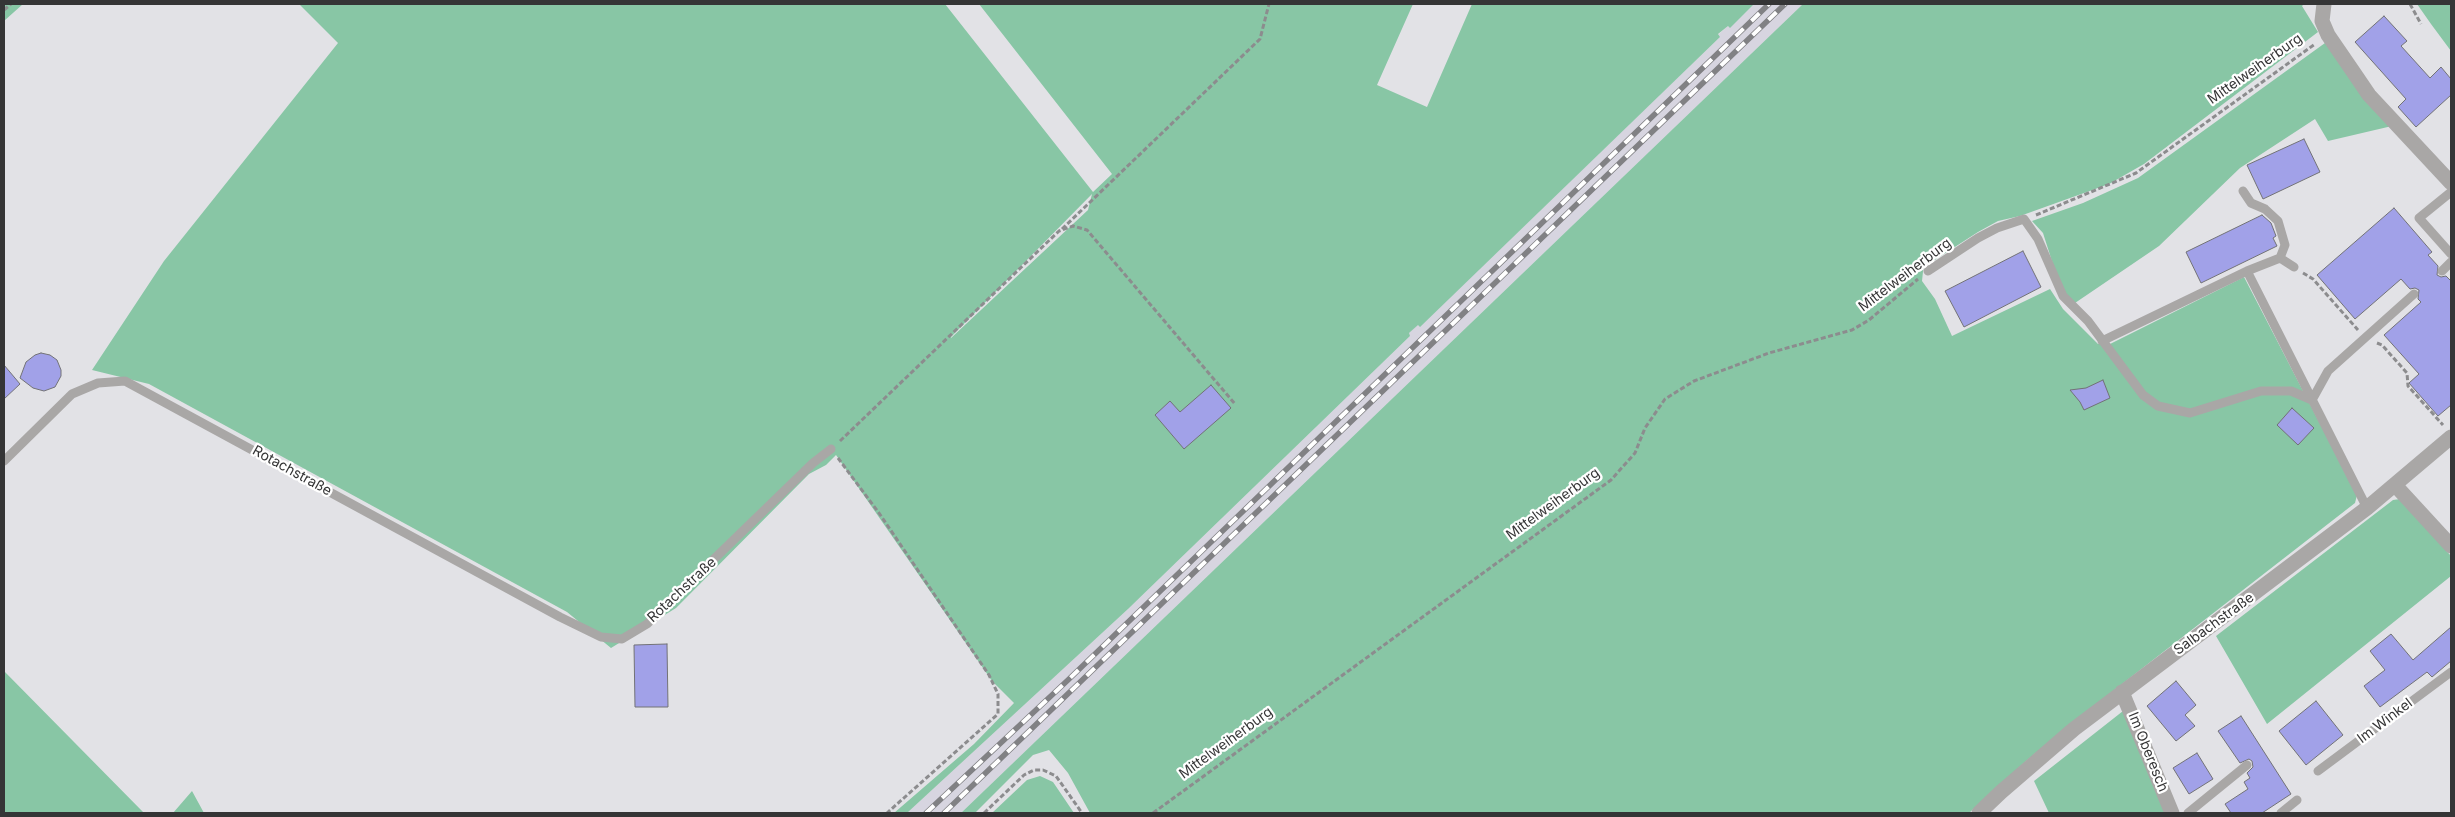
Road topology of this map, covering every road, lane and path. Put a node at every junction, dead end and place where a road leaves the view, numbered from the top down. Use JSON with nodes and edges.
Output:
{"nodes":[{"id":1,"x":11,"y":4,"type":"edge"},
{"id":2,"x":1269,"y":4,"type":"edge"},
{"id":3,"x":2324,"y":4,"type":"edge"},
{"id":4,"x":2410,"y":4,"type":"edge"},
{"id":5,"x":4,"y":10,"type":"edge"},
{"id":6,"x":2421,"y":24,"type":"dead end"},
{"id":7,"x":2324,"y":38,"type":"junction"},
{"id":8,"x":2451,"y":183,"type":"edge"},
{"id":9,"x":2243,"y":191,"type":"dead end"},
{"id":10,"x":2451,"y":192,"type":"edge"},
{"id":11,"x":2024,"y":219,"type":"junction"},
{"id":12,"x":1059,"y":231,"type":"junction"},
{"id":13,"x":2451,"y":254,"type":"edge"},
{"id":14,"x":2280,"y":258,"type":"junction"},
{"id":15,"x":2451,"y":262,"type":"edge"},
{"id":16,"x":2294,"y":267,"type":"joint"},
{"id":17,"x":1928,"y":271,"type":"joint"},
{"id":18,"x":2247,"y":271,"type":"junction"},
{"id":19,"x":2442,"y":271,"type":"dead end"},
{"id":20,"x":2414,"y":294,"type":"dead end"},
{"id":21,"x":2365,"y":338,"type":"junction"},
{"id":22,"x":2102,"y":340,"type":"junction"},
{"id":23,"x":2312,"y":400,"type":"junction"},
{"id":24,"x":1235,"y":404,"type":"dead end"},
{"id":25,"x":2448,"y":432,"type":"edge"},
{"id":26,"x":831,"y":449,"type":"junction"},
{"id":27,"x":4,"y":461,"type":"edge"},
{"id":28,"x":2395,"y":485,"type":"junction"},
{"id":29,"x":2367,"y":508,"type":"junction"},
{"id":30,"x":2451,"y":546,"type":"edge"},
{"id":31,"x":2451,"y":672,"type":"edge"},
{"id":32,"x":2122,"y":692,"type":"junction"},
{"id":33,"x":2247,"y":765,"type":"dead end"},
{"id":34,"x":2318,"y":771,"type":"dead end"},
{"id":35,"x":2297,"y":800,"type":"dead end"},
{"id":36,"x":887,"y":813,"type":"edge"},
{"id":37,"x":984,"y":813,"type":"edge"},
{"id":38,"x":1082,"y":813,"type":"edge"},
{"id":39,"x":1152,"y":813,"type":"edge"},
{"id":40,"x":1979,"y":813,"type":"edge"},
{"id":41,"x":2172,"y":813,"type":"edge"},
{"id":42,"x":2188,"y":813,"type":"edge"},
{"id":43,"x":2281,"y":813,"type":"edge"}],
"edges":[{"from":1,"to":5,"type":"path"},
{"from":2,"to":12,"type":"path"},
{"from":3,"to":7,"type":"street"},
{"from":4,"to":6,"type":"path"},
{"from":7,"to":8,"type":"street"},
{"from":7,"to":11,"type":"path","name":"Mittelweiherburg"},
{"from":9,"to":14,"type":"lane"},
{"from":10,"to":13,"type":"lane"},
{"from":11,"to":17,"type":"lane","name":"Mittelweiherburg"},
{"from":11,"to":22,"type":"lane"},
{"from":12,"to":24,"type":"path"},
{"from":12,"to":26,"type":"path"},
{"from":14,"to":16,"type":"lane"},
{"from":14,"to":18,"type":"lane"},
{"from":15,"to":19,"type":"lane"},
{"from":16,"to":21,"type":"path"},
{"from":17,"to":39,"type":"path","name":"Mittelweiherburg"},
{"from":18,"to":22,"type":"lane"},
{"from":18,"to":23,"type":"lane"},
{"from":20,"to":21,"type":"lane"},
{"from":21,"to":23,"type":"lane"},
{"from":21,"to":25,"type":"path"},
{"from":22,"to":23,"type":"lane"},
{"from":23,"to":29,"type":"lane"},
{"from":25,"to":28,"type":"street","name":"Salbachstraße"},
{"from":26,"to":27,"type":"lane","name":"Rotachstraße"},
{"from":26,"to":36,"type":"path"},
{"from":28,"to":29,"type":"street","name":"Salbachstraße"},
{"from":28,"to":30,"type":"street"},
{"from":29,"to":32,"type":"street","name":"Salbachstraße"},
{"from":31,"to":34,"type":"lane","name":"Im Winkel"},
{"from":32,"to":40,"type":"street","name":"Salbachstraße"},
{"from":32,"to":41,"type":"street","name":"Im Oberesch"},
{"from":33,"to":42,"type":"lane"},
{"from":35,"to":43,"type":"lane"},
{"from":37,"to":38,"type":"path"}]}
